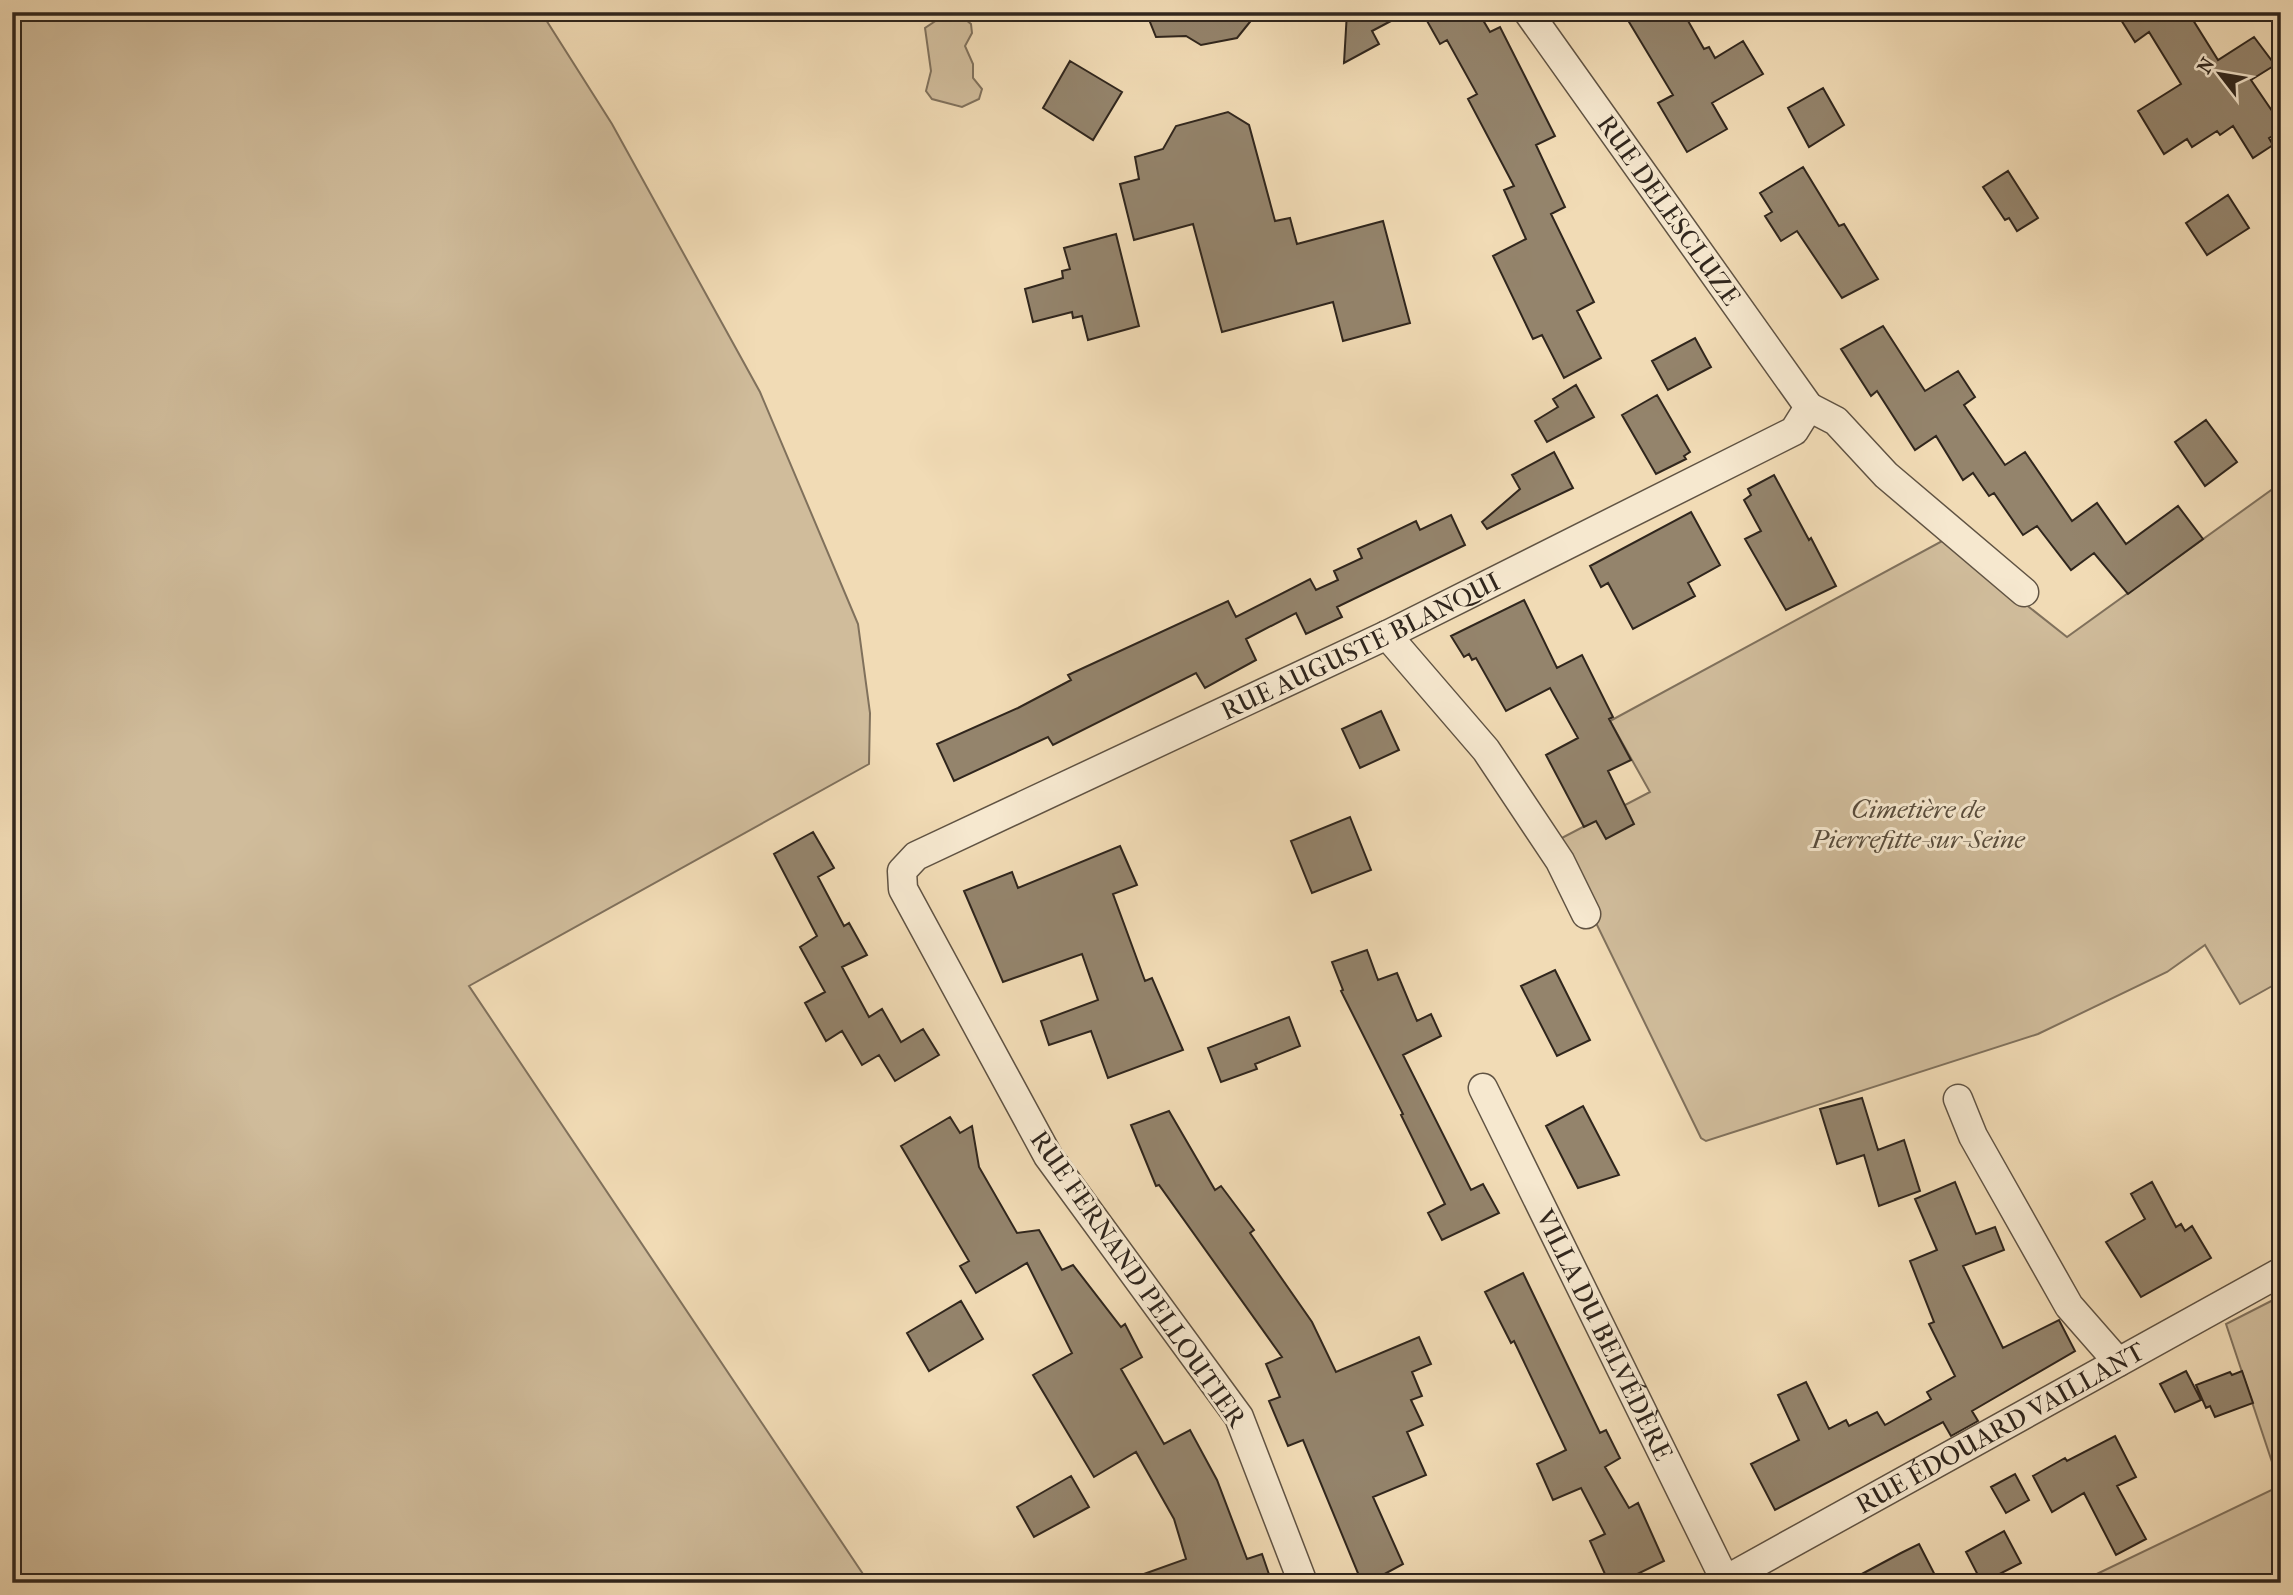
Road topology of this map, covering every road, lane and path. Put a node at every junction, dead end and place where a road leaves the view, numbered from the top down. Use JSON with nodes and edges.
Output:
{"nodes":[{"id":1,"x":1528,"y":12,"type":"edge"},
{"id":2,"x":1809,"y":407,"type":"junction"},
{"id":3,"x":2024,"y":592,"type":"dead end"},
{"id":4,"x":1387,"y":635,"type":"junction"},
{"id":5,"x":902,"y":872,"type":"joint"},
{"id":6,"x":1586,"y":914,"type":"dead end"},
{"id":7,"x":1483,"y":1088,"type":"dead end"},
{"id":8,"x":1958,"y":1099,"type":"dead end"},
{"id":9,"x":2281,"y":1272,"type":"edge"},
{"id":10,"x":2118,"y":1362,"type":"junction"},
{"id":11,"x":1722,"y":1581,"type":"edge"},
{"id":12,"x":1303,"y":1583,"type":"edge"}],
"edges":[{"from":1,"to":2,"type":"street","name":"RUE DELESCLUZE"},
{"from":2,"to":3,"type":"street"},
{"from":2,"to":4,"type":"street","name":"RUE AUGUSTE BLANQUI"},
{"from":4,"to":5,"type":"street","name":"RUE AUGUSTE BLANQUI"},
{"from":4,"to":6,"type":"street"},
{"from":5,"to":12,"type":"street","name":"RUE FERNAND PELLOUTIER"},
{"from":7,"to":11,"type":"street","name":"VILLA DU BELVÉDÈRE"},
{"from":8,"to":10,"type":"street"},
{"from":9,"to":10,"type":"street","name":"RUE ÉDOUARD VAILLANT"},
{"from":10,"to":11,"type":"street","name":"RUE ÉDOUARD VAILLANT"}]}
